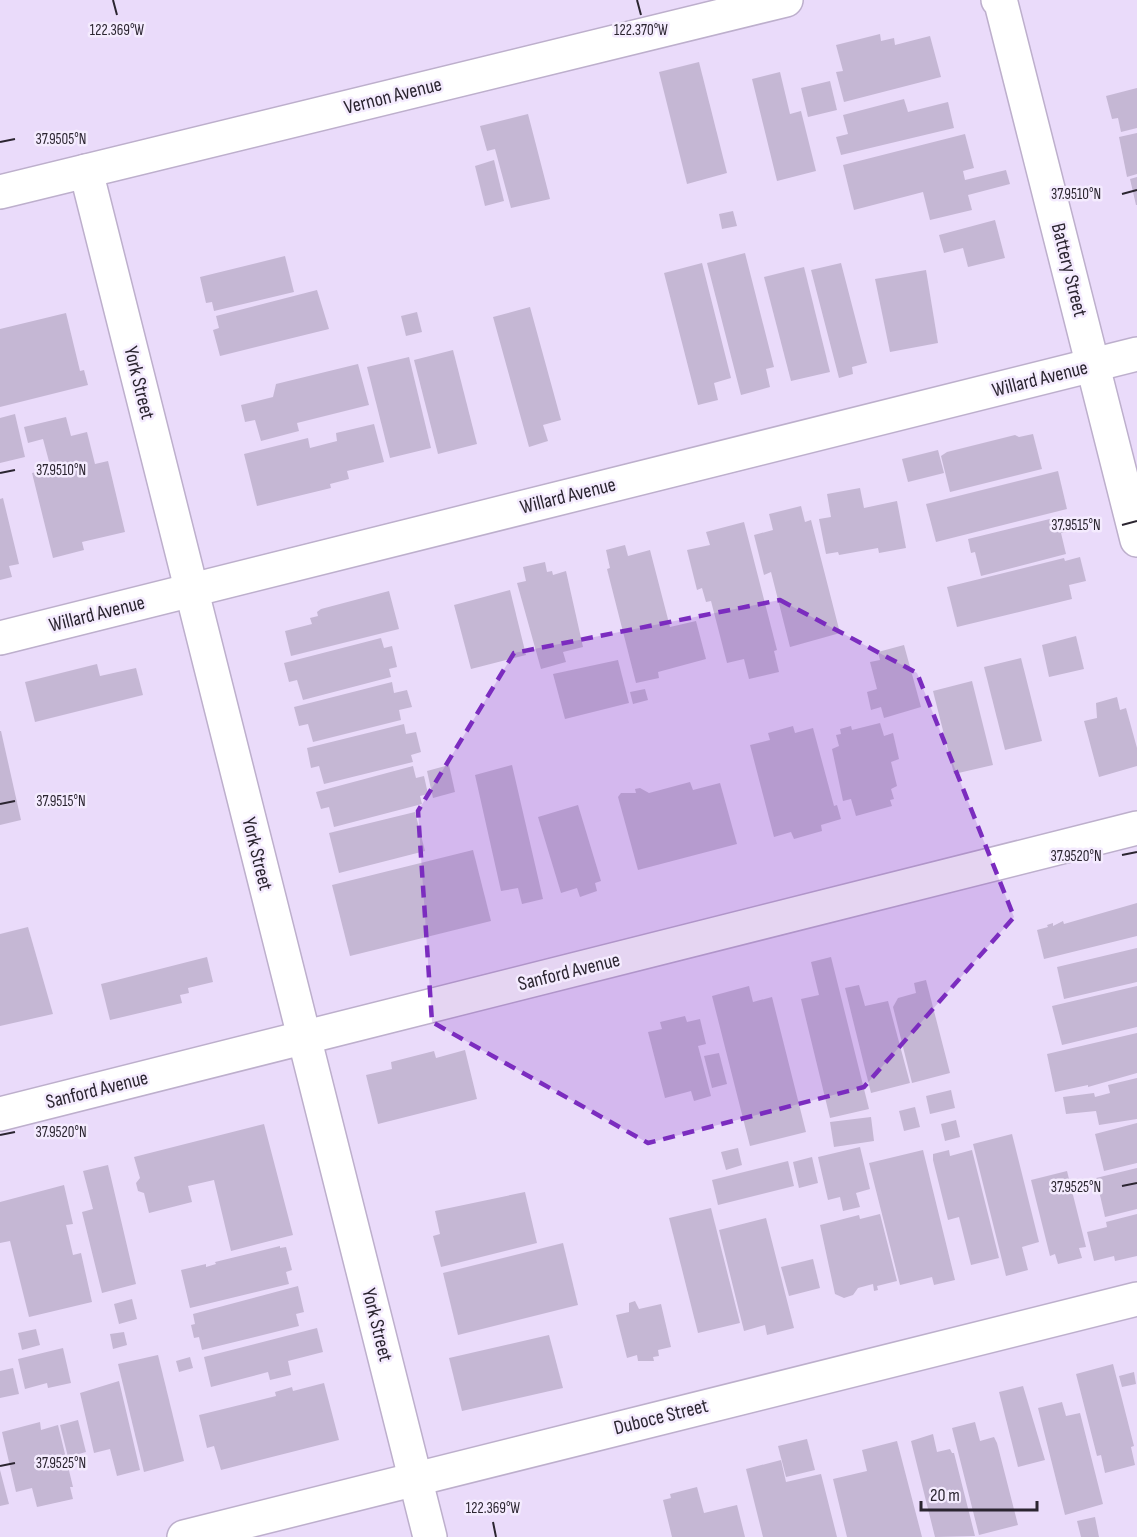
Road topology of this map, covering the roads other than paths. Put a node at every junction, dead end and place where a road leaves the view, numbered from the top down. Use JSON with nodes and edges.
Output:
{"nodes":[{"id":1,"x":786,"y":0,"type":"edge"},
{"id":2,"x":998,"y":0,"type":"edge"},
{"id":3,"x":86,"y":171,"type":"junction"},
{"id":4,"x":0,"y":192,"type":"edge"},
{"id":5,"x":1137,"y":354,"type":"edge"},
{"id":6,"x":1093,"y":366,"type":"junction"},
{"id":7,"x":1137,"y":540,"type":"edge"},
{"id":8,"x":191,"y":590,"type":"junction"},
{"id":9,"x":0,"y":638,"type":"edge"},
{"id":10,"x":1137,"y":828,"type":"edge"},
{"id":11,"x":304,"y":1039,"type":"junction"},
{"id":12,"x":0,"y":1114,"type":"edge"},
{"id":13,"x":1137,"y":1299,"type":"edge"},
{"id":14,"x":416,"y":1479,"type":"junction"},
{"id":15,"x":184,"y":1537,"type":"edge"},
{"id":16,"x":430,"y":1537,"type":"edge"}],
"edges":[{"from":1,"to":3,"type":"street","name":"Vernon Avenue"},
{"from":2,"to":6,"type":"street","name":"Battery Street"},
{"from":3,"to":4,"type":"street","name":"Vernon Avenue"},
{"from":3,"to":8,"type":"street","name":"York Street"},
{"from":5,"to":6,"type":"street","name":"Willard Avenue"},
{"from":6,"to":7,"type":"street","name":"Battery Street"},
{"from":6,"to":8,"type":"street","name":"Willard Avenue"},
{"from":8,"to":9,"type":"street","name":"Willard Avenue"},
{"from":8,"to":11,"type":"street","name":"York Street"},
{"from":10,"to":11,"type":"street","name":"Sanford Avenue"},
{"from":11,"to":12,"type":"street","name":"Sanford Avenue"},
{"from":11,"to":14,"type":"street","name":"York Street"},
{"from":13,"to":14,"type":"street","name":"Duboce Street"},
{"from":14,"to":15,"type":"street","name":"Duboce Street"},
{"from":14,"to":16,"type":"street","name":"York Street"}]}
